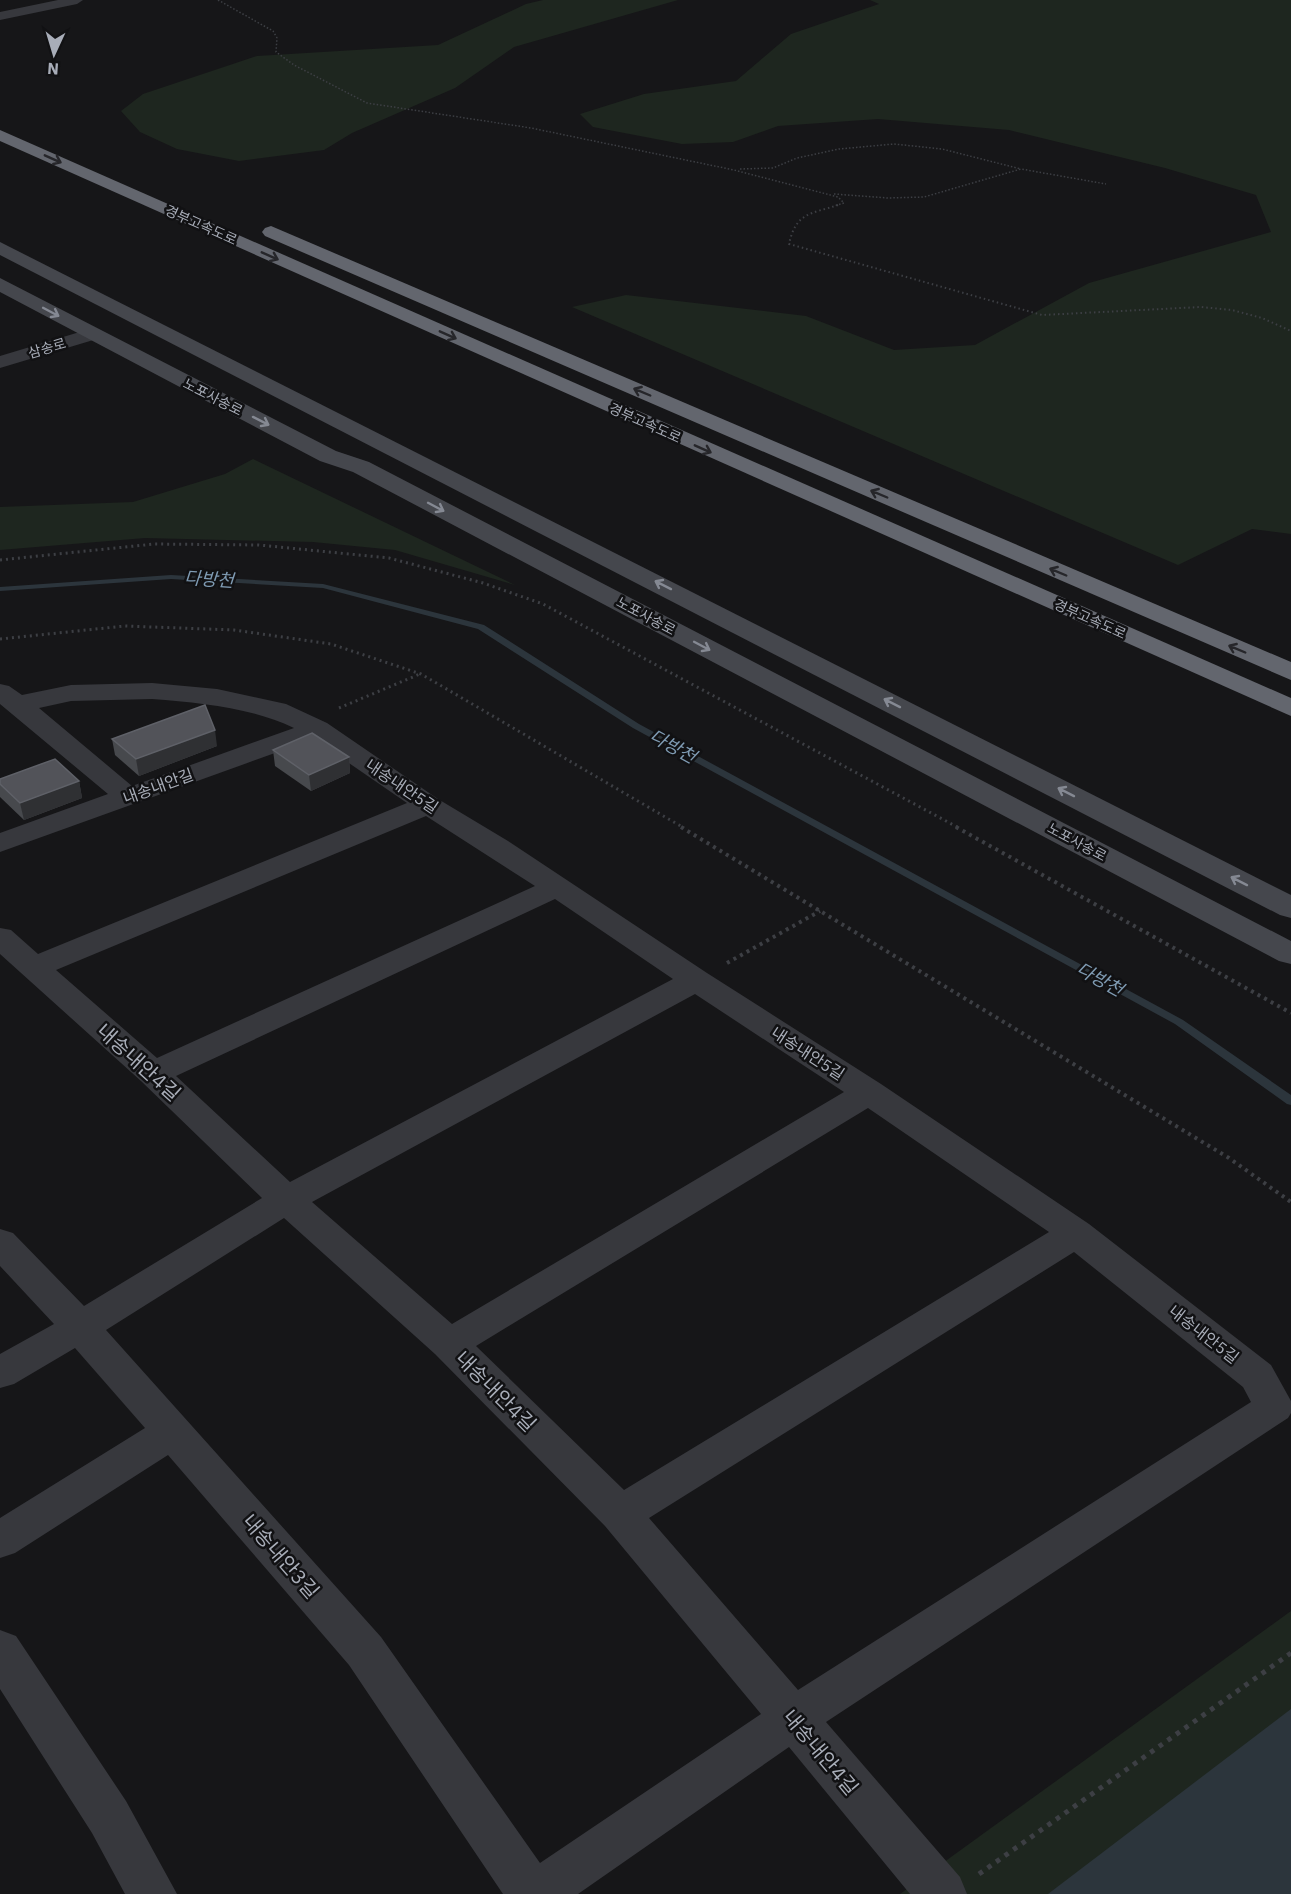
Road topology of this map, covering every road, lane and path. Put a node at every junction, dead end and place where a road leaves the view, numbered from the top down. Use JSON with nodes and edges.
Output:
{"nodes":[{"id":1,"x":76,"y":0,"type":"edge"},
{"id":2,"x":218,"y":0,"type":"edge"},
{"id":3,"x":0,"y":16,"type":"edge"},
{"id":4,"x":0,"y":114,"type":"edge"},
{"id":5,"x":0,"y":135,"type":"edge"},
{"id":6,"x":1021,"y":169,"type":"junction"},
{"id":7,"x":734,"y":170,"type":"junction"},
{"id":8,"x":1106,"y":184,"type":"dead end"},
{"id":9,"x":175,"y":190,"type":"dead end"},
{"id":10,"x":827,"y":194,"type":"junction"},
{"id":11,"x":252,"y":223,"type":"dead end"},
{"id":12,"x":0,"y":248,"type":"edge"},
{"id":13,"x":0,"y":284,"type":"edge"},
{"id":14,"x":1291,"y":331,"type":"edge"},
{"id":15,"x":93,"y":334,"type":"junction"},
{"id":16,"x":0,"y":362,"type":"edge"},
{"id":17,"x":0,"y":560,"type":"edge"},
{"id":18,"x":0,"y":639,"type":"edge"},
{"id":19,"x":1291,"y":672,"type":"edge"},
{"id":20,"x":421,"y":674,"type":"junction"},
{"id":21,"x":9,"y":698,"type":"edge"},
{"id":22,"x":1291,"y":708,"type":"edge"},
{"id":23,"x":310,"y":726,"type":"junction"},
{"id":24,"x":128,"y":797,"type":"junction"},
{"id":25,"x":428,"y":805,"type":"junction"},
{"id":26,"x":0,"y":843,"type":"edge"},
{"id":27,"x":557,"y":887,"type":"junction"},
{"id":28,"x":1291,"y":908,"type":"edge"},
{"id":29,"x":820,"y":910,"type":"junction"},
{"id":30,"x":0,"y":937,"type":"edge"},
{"id":31,"x":1291,"y":954,"type":"edge"},
{"id":32,"x":33,"y":968,"type":"junction"},
{"id":33,"x":696,"y":980,"type":"junction"},
{"id":34,"x":1291,"y":1013,"type":"edge"},
{"id":35,"x":153,"y":1073,"type":"junction"},
{"id":36,"x":869,"y":1092,"type":"junction"},
{"id":37,"x":286,"y":1200,"type":"junction"},
{"id":38,"x":1291,"y":1202,"type":"edge"},
{"id":39,"x":1076,"y":1233,"type":"junction"},
{"id":40,"x":0,"y":1242,"type":"edge"},
{"id":41,"x":80,"y":1327,"type":"junction"},
{"id":42,"x":449,"y":1344,"type":"junction"},
{"id":43,"x":0,"y":1373,"type":"edge"},
{"id":44,"x":172,"y":1432,"type":"junction"},
{"id":45,"x":620,"y":1514,"type":"junction"},
{"id":46,"x":0,"y":1540,"type":"edge"},
{"id":47,"x":0,"y":1650,"type":"edge"},
{"id":48,"x":1291,"y":1653,"type":"edge"},
{"id":49,"x":792,"y":1719,"type":"junction"},
{"id":50,"x":958,"y":1887,"type":"edge"},
{"id":51,"x":152,"y":1894,"type":"edge"},
{"id":52,"x":534,"y":1894,"type":"edge"}],
"edges":[{"from":1,"to":3,"type":"street"},
{"from":2,"to":7,"type":"path"},
{"from":4,"to":9,"type":"highway","name":"경부고속도로"},
{"from":5,"to":22,"type":"highway","name":"경부고속도로","one_way":true},
{"from":6,"to":7,"type":"path"},
{"from":6,"to":8,"type":"path"},
{"from":6,"to":10,"type":"path"},
{"from":7,"to":10,"type":"path"},
{"from":10,"to":14,"type":"path"},
{"from":19,"to":11,"type":"highway","name":"경부고속도로","one_way":true},
{"from":28,"to":12,"type":"main road","one_way":true},
{"from":13,"to":15,"type":"main road","name":"노포사송로","one_way":true},
{"from":15,"to":16,"type":"street","name":"삼송로"},
{"from":15,"to":31,"type":"main road","name":"노포사송로","one_way":true},
{"from":17,"to":34,"type":"path"},
{"from":18,"to":20,"type":"path"},
{"from":20,"to":23,"type":"path"},
{"from":20,"to":29,"type":"path"},
{"from":21,"to":23,"type":"street","name":"내송내안5길"},
{"from":21,"to":24,"type":"street"},
{"from":23,"to":24,"type":"street","name":"내송내안길"},
{"from":23,"to":25,"type":"street","name":"내송내안5길"},
{"from":24,"to":26,"type":"street","name":"내송내안길"},
{"from":25,"to":27,"type":"street","name":"내송내안5길"},
{"from":25,"to":32,"type":"street"},
{"from":27,"to":33,"type":"street","name":"내송내안5길"},
{"from":27,"to":35,"type":"street"},
{"from":29,"to":33,"type":"path"},
{"from":29,"to":38,"type":"path"},
{"from":30,"to":32,"type":"street","name":"내송내안4길"},
{"from":32,"to":35,"type":"street","name":"내송내안4길"},
{"from":33,"to":36,"type":"street","name":"내송내안5길"},
{"from":33,"to":37,"type":"street"},
{"from":35,"to":37,"type":"street","name":"내송내안4길"},
{"from":36,"to":39,"type":"street","name":"내송내안5길"},
{"from":36,"to":42,"type":"street"},
{"from":37,"to":41,"type":"street"},
{"from":37,"to":42,"type":"street","name":"내송내안4길"},
{"from":39,"to":45,"type":"street"},
{"from":39,"to":49,"type":"street","name":"내송내안5길"},
{"from":40,"to":41,"type":"street","name":"내송내안3길"},
{"from":41,"to":43,"type":"street"},
{"from":41,"to":44,"type":"street","name":"내송내안3길"},
{"from":42,"to":45,"type":"street","name":"내송내안4길"},
{"from":44,"to":46,"type":"street"},
{"from":44,"to":52,"type":"street","name":"내송내안3길"},
{"from":45,"to":49,"type":"street","name":"내송내안4길"},
{"from":47,"to":51,"type":"street"},
{"from":48,"to":50,"type":"path"},
{"from":49,"to":50,"type":"street","name":"내송내안4길"},
{"from":49,"to":52,"type":"street"}]}
